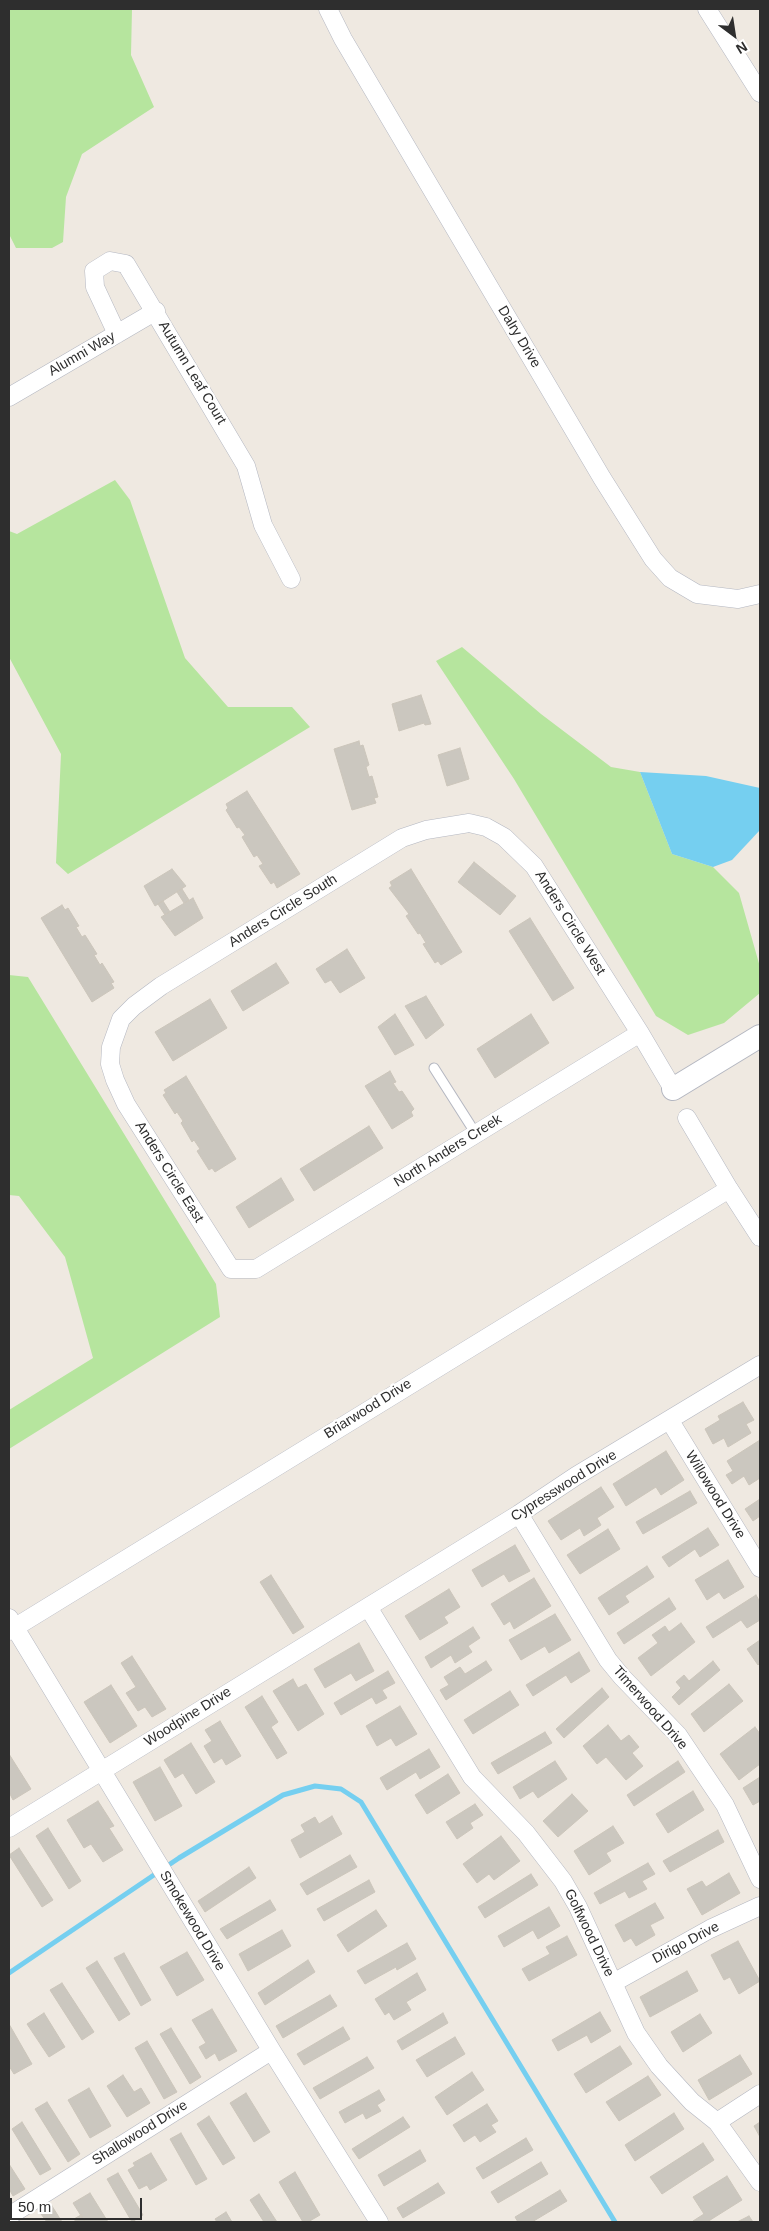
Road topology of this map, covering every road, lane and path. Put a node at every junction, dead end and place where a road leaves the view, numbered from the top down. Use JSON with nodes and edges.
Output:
{"nodes":[{"id":1,"x":707,"y":9,"type":"edge"},
{"id":2,"x":335,"y":11,"type":"edge"},
{"id":3,"x":760,"y":93,"type":"edge"},
{"id":4,"x":156,"y":311,"type":"junction"},
{"id":5,"x":117,"y":334,"type":"junction"},
{"id":6,"x":9,"y":397,"type":"edge"},
{"id":7,"x":291,"y":579,"type":"dead end"},
{"id":8,"x":760,"y":594,"type":"edge"},
{"id":9,"x":486,"y":828,"type":"joint"},
{"id":10,"x":640,"y":1033,"type":"junction"},
{"id":11,"x":760,"y":1036,"type":"edge"},
{"id":12,"x":111,"y":1047,"type":"joint"},
{"id":13,"x":434,"y":1068,"type":"dead end"},
{"id":14,"x":673,"y":1089,"type":"joint"},
{"id":15,"x":687,"y":1118,"type":"dead end"},
{"id":16,"x":476,"y":1134,"type":"junction"},
{"id":17,"x":729,"y":1189,"type":"junction"},
{"id":18,"x":760,"y":1237,"type":"edge"},
{"id":19,"x":256,"y":1268,"type":"joint"},
{"id":20,"x":760,"y":1365,"type":"edge"},
{"id":21,"x":670,"y":1421,"type":"junction"},
{"id":22,"x":519,"y":1514,"type":"junction"},
{"id":23,"x":760,"y":1568,"type":"edge"},
{"id":24,"x":368,"y":1607,"type":"junction"},
{"id":25,"x":11,"y":1625,"type":"edge"},
{"id":26,"x":102,"y":1770,"type":"junction"},
{"id":27,"x":9,"y":1828,"type":"edge"},
{"id":28,"x":760,"y":1878,"type":"edge"},
{"id":29,"x":760,"y":1906,"type":"edge"},
{"id":30,"x":613,"y":1983,"type":"junction"},
{"id":31,"x":271,"y":2051,"type":"junction"},
{"id":32,"x":760,"y":2094,"type":"edge"},
{"id":33,"x":717,"y":2122,"type":"junction"},
{"id":34,"x":760,"y":2182,"type":"edge"},
{"id":35,"x":9,"y":2216,"type":"edge"},
{"id":36,"x":379,"y":2222,"type":"edge"}],
"edges":[{"from":1,"to":3,"type":"street"},
{"from":2,"to":8,"type":"street","name":"Dalry Drive"},
{"from":4,"to":5,"type":"street","name":"Alumni Way"},
{"from":4,"to":5,"type":"street","name":"Autumn Leaf Court"},
{"from":4,"to":7,"type":"street","name":"Autumn Leaf Court"},
{"from":5,"to":6,"type":"street","name":"Alumni Way"},
{"from":9,"to":10,"type":"street","name":"Anders Circle West"},
{"from":9,"to":12,"type":"street","name":"Anders Circle South"},
{"from":10,"to":14,"type":"street","name":"Anders Circle West"},
{"from":10,"to":16,"type":"street","name":"North Anders Creek"},
{"from":11,"to":14,"type":"street"},
{"from":12,"to":19,"type":"street","name":"Anders Circle East"},
{"from":13,"to":16,"type":"lane"},
{"from":15,"to":17,"type":"street"},
{"from":16,"to":19,"type":"street","name":"North Anders Creek"},
{"from":17,"to":18,"type":"street"},
{"from":17,"to":25,"type":"street","name":"Briarwood Drive"},
{"from":20,"to":21,"type":"street","name":"Cypresswood Drive"},
{"from":21,"to":22,"type":"street","name":"Cypresswood Drive"},
{"from":21,"to":23,"type":"street","name":"Willowood Drive"},
{"from":22,"to":24,"type":"street","name":"Cypresswood Drive"},
{"from":22,"to":28,"type":"street","name":"Timerwood Drive"},
{"from":24,"to":26,"type":"street","name":"Woodpine Drive"},
{"from":24,"to":30,"type":"street","name":"Golfwood Drive"},
{"from":25,"to":26,"type":"street","name":"Smokewood Drive"},
{"from":26,"to":27,"type":"street","name":"Woodpine Drive"},
{"from":26,"to":31,"type":"street","name":"Smokewood Drive"},
{"from":29,"to":30,"type":"street","name":"Dirigo Drive"},
{"from":30,"to":33,"type":"street","name":"Golfwood Drive"},
{"from":31,"to":35,"type":"street","name":"Shallowood Drive"},
{"from":31,"to":36,"type":"street","name":"Smokewood Drive"},
{"from":32,"to":33,"type":"street"},
{"from":33,"to":34,"type":"street","name":"Golfwood Drive"}]}
